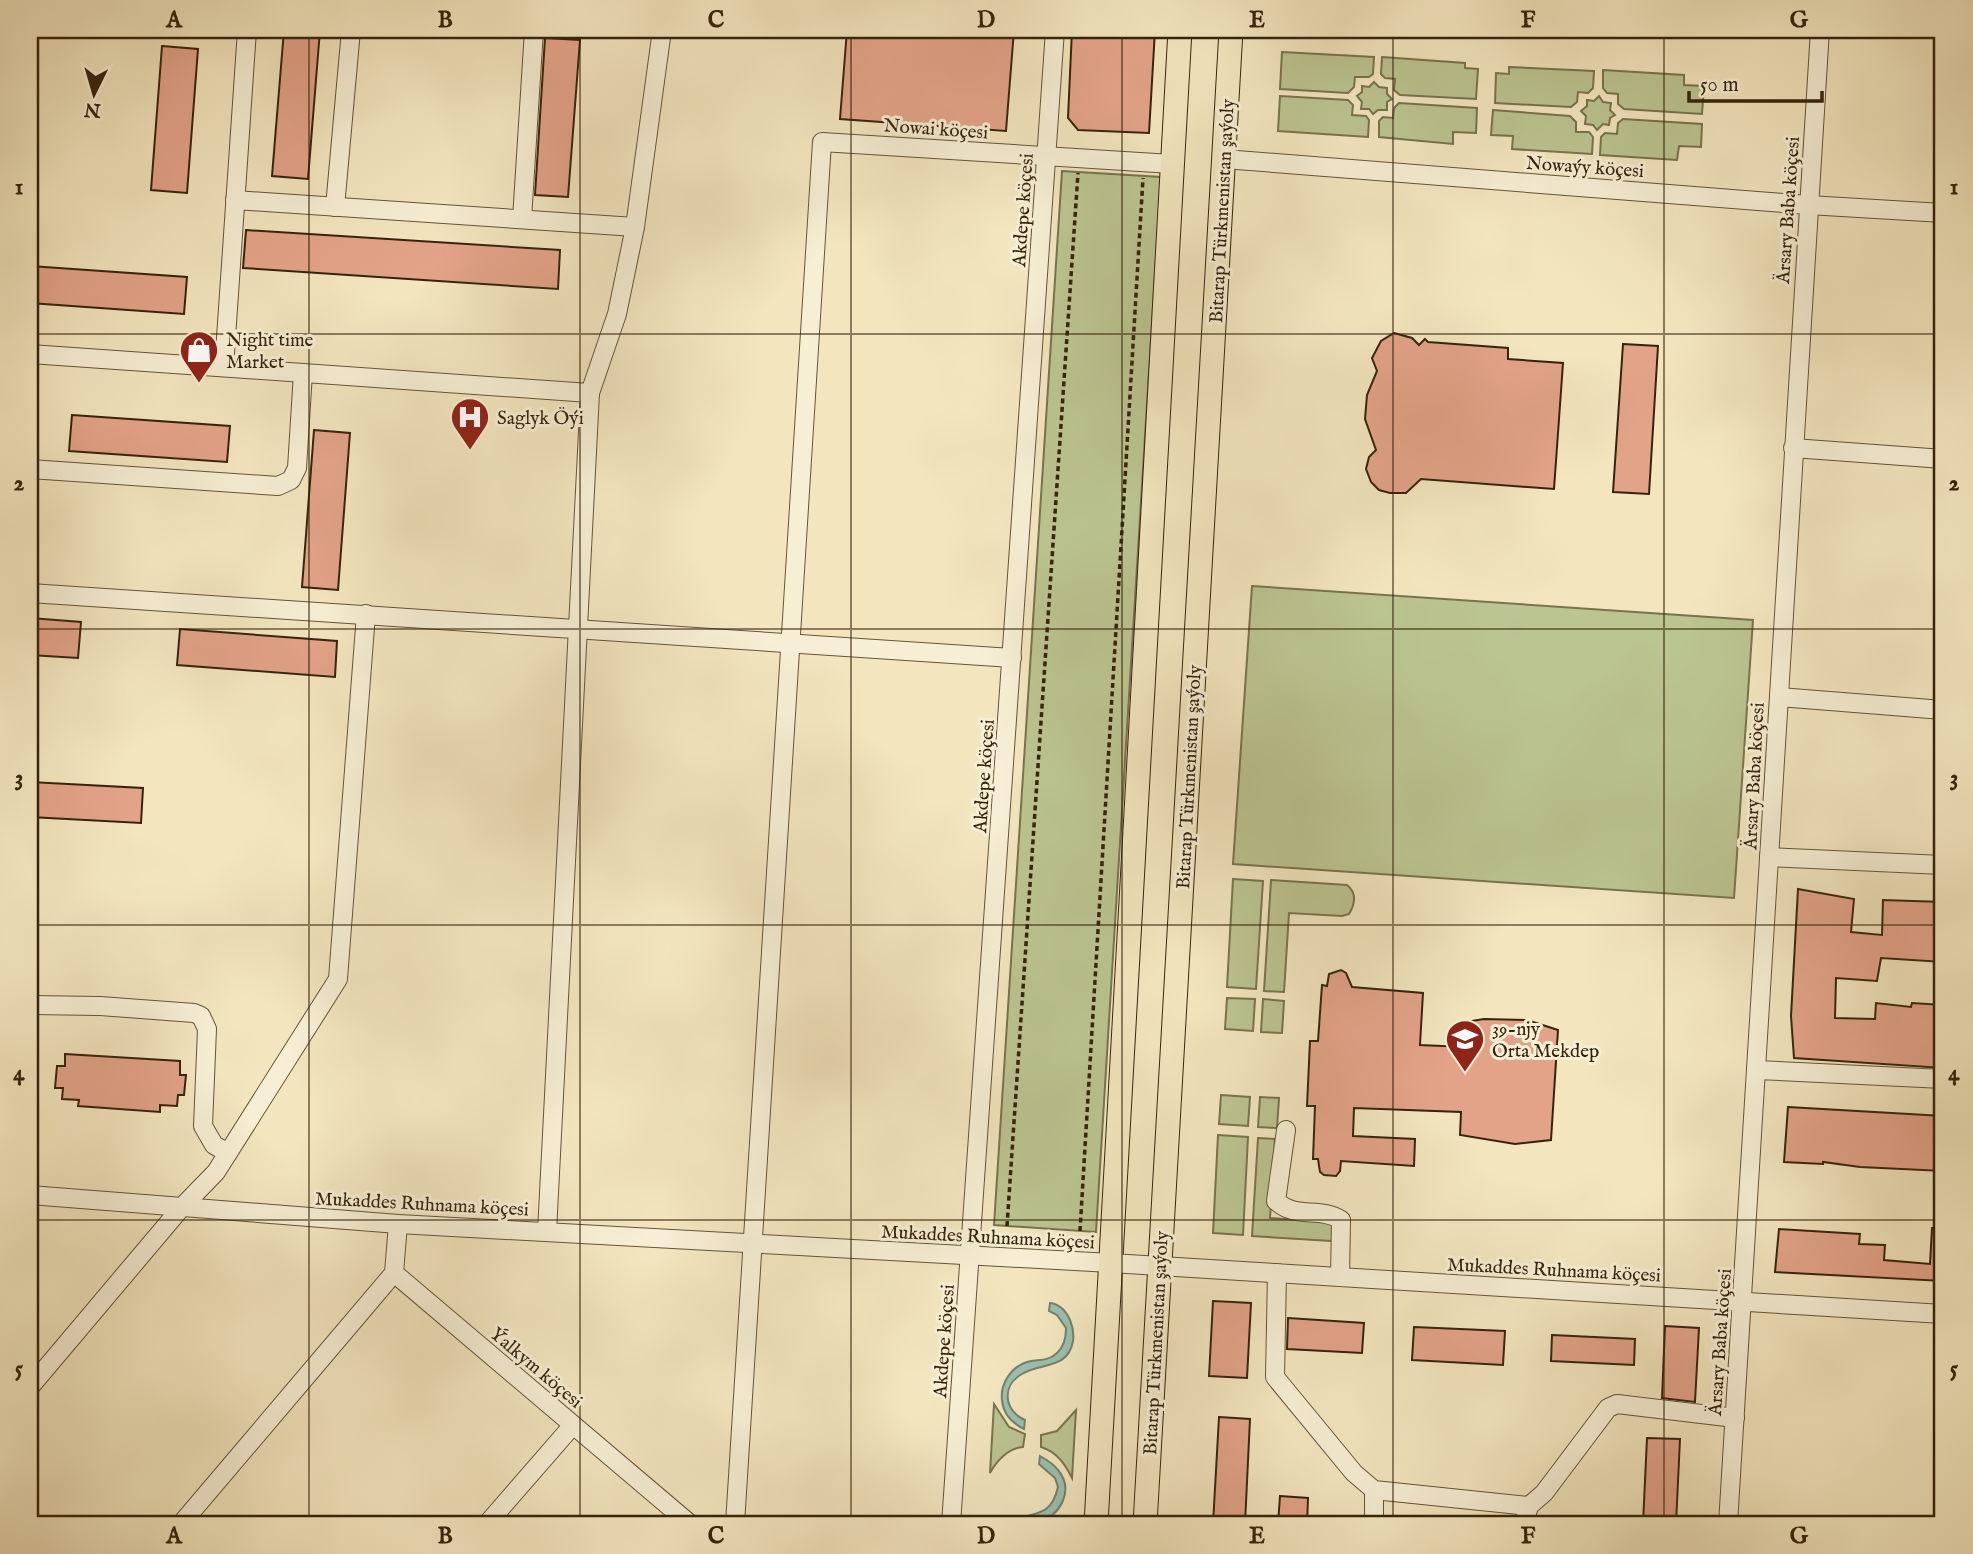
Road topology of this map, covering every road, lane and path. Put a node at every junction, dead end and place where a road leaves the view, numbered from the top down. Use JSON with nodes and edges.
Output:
{"nodes":[{"id":1,"x":247,"y":30,"type":"edge"},
{"id":2,"x":351,"y":30,"type":"edge"},
{"id":3,"x":534,"y":30,"type":"edge"},
{"id":4,"x":662,"y":30,"type":"edge"},
{"id":5,"x":1055,"y":30,"type":"edge"},
{"id":6,"x":1180,"y":30,"type":"edge"},
{"id":7,"x":1231,"y":30,"type":"edge"},
{"id":8,"x":1820,"y":30,"type":"edge"},
{"id":9,"x":1047,"y":156,"type":"junction"},
{"id":10,"x":1078,"y":157,"type":"junction"},
{"id":11,"x":1224,"y":159,"type":"junction"},
{"id":12,"x":1144,"y":162,"type":"junction"},
{"id":13,"x":1172,"y":163,"type":"junction"},
{"id":14,"x":235,"y":200,"type":"junction"},
{"id":15,"x":1808,"y":205,"type":"junction"},
{"id":16,"x":335,"y":206,"type":"junction"},
{"id":17,"x":1943,"y":213,"type":"edge"},
{"id":18,"x":522,"y":219,"type":"junction"},
{"id":19,"x":635,"y":227,"type":"junction"},
{"id":20,"x":30,"y":354,"type":"edge"},
{"id":21,"x":224,"y":367,"type":"junction"},
{"id":22,"x":303,"y":373,"type":"junction"},
{"id":23,"x":590,"y":393,"type":"junction"},
{"id":24,"x":1793,"y":448,"type":"junction"},
{"id":25,"x":1943,"y":459,"type":"edge"},
{"id":26,"x":30,"y":469,"type":"edge"},
{"id":27,"x":30,"y":593,"type":"edge"},
{"id":28,"x":366,"y":614,"type":"junction"},
{"id":29,"x":578,"y":628,"type":"junction"},
{"id":30,"x":792,"y":643,"type":"junction"},
{"id":31,"x":1012,"y":657,"type":"junction"},
{"id":32,"x":1779,"y":697,"type":"junction"},
{"id":33,"x":1943,"y":710,"type":"edge"},
{"id":34,"x":1769,"y":857,"type":"junction"},
{"id":35,"x":1943,"y":865,"type":"edge"},
{"id":36,"x":30,"y":1005,"type":"edge"},
{"id":37,"x":1757,"y":1070,"type":"junction"},
{"id":38,"x":1943,"y":1079,"type":"edge"},
{"id":39,"x":1286,"y":1130,"type":"dead end"},
{"id":40,"x":228,"y":1153,"type":"junction"},
{"id":41,"x":30,"y":1195,"type":"edge"},
{"id":42,"x":181,"y":1208,"type":"junction"},
{"id":43,"x":398,"y":1224,"type":"junction"},
{"id":44,"x":1007,"y":1226,"type":"dead end"},
{"id":45,"x":1080,"y":1231,"type":"dead end"},
{"id":46,"x":547,"y":1232,"type":"junction"},
{"id":47,"x":753,"y":1243,"type":"junction"},
{"id":48,"x":971,"y":1256,"type":"junction"},
{"id":49,"x":1111,"y":1264,"type":"junction"},
{"id":50,"x":1160,"y":1266,"type":"junction"},
{"id":51,"x":394,"y":1273,"type":"junction"},
{"id":52,"x":1277,"y":1273,"type":"junction"},
{"id":53,"x":1340,"y":1277,"type":"junction"},
{"id":54,"x":1743,"y":1302,"type":"junction"},
{"id":55,"x":1943,"y":1314,"type":"edge"},
{"id":56,"x":30,"y":1387,"type":"edge"},
{"id":57,"x":1735,"y":1418,"type":"junction"},
{"id":58,"x":573,"y":1425,"type":"junction"},
{"id":59,"x":1374,"y":1490,"type":"junction"},
{"id":60,"x":1529,"y":1506,"type":"junction"},
{"id":61,"x":181,"y":1524,"type":"edge"},
{"id":62,"x":487,"y":1524,"type":"edge"},
{"id":63,"x":690,"y":1524,"type":"edge"},
{"id":64,"x":735,"y":1524,"type":"edge"},
{"id":65,"x":951,"y":1524,"type":"edge"},
{"id":66,"x":1096,"y":1524,"type":"edge"},
{"id":67,"x":1145,"y":1524,"type":"edge"},
{"id":68,"x":1374,"y":1524,"type":"edge"},
{"id":69,"x":1524,"y":1524,"type":"edge"},
{"id":70,"x":1728,"y":1524,"type":"edge"}],
"edges":[{"from":1,"to":14,"type":"street"},
{"from":2,"to":16,"type":"street"},
{"from":3,"to":18,"type":"street"},
{"from":4,"to":19,"type":"street"},
{"from":5,"to":9,"type":"street","name":"Akdepe köçesi"},
{"from":6,"to":13,"type":"main road"},
{"from":7,"to":11,"type":"main road","name":"Bitarap Türkmenistan şaýoly"},
{"from":8,"to":15,"type":"street","name":"Ärsary Baba köçesi"},
{"from":9,"to":10,"type":"street","name":"Nowai köçesi"},
{"from":9,"to":30,"type":"street","name":"Nowai köçesi"},
{"from":9,"to":31,"type":"street","name":"Akdepe köçesi"},
{"from":10,"to":12,"type":"street","name":"Nowai köçesi"},
{"from":10,"to":44,"type":"path"},
{"from":11,"to":15,"type":"street","name":"Nowaýy köçesi"},
{"from":11,"to":50,"type":"main road","name":"Bitarap Türkmenistan şaýoly"},
{"from":12,"to":13,"type":"street","name":"Nowai köçesi"},
{"from":12,"to":45,"type":"path"},
{"from":13,"to":49,"type":"main road"},
{"from":14,"to":16,"type":"street"},
{"from":14,"to":21,"type":"street"},
{"from":15,"to":17,"type":"street","name":"Nowaýy köçesi"},
{"from":15,"to":24,"type":"street","name":"Ärsary Baba köçesi"},
{"from":16,"to":18,"type":"street"},
{"from":18,"to":19,"type":"street"},
{"from":19,"to":23,"type":"street"},
{"from":20,"to":21,"type":"street"},
{"from":21,"to":22,"type":"street"},
{"from":22,"to":23,"type":"street"},
{"from":22,"to":26,"type":"street"},
{"from":23,"to":29,"type":"street"},
{"from":24,"to":25,"type":"street"},
{"from":24,"to":32,"type":"street","name":"Ärsary Baba köçesi"},
{"from":27,"to":28,"type":"street"},
{"from":28,"to":29,"type":"street"},
{"from":28,"to":40,"type":"street"},
{"from":29,"to":30,"type":"street"},
{"from":29,"to":46,"type":"street"},
{"from":30,"to":31,"type":"street"},
{"from":30,"to":47,"type":"street"},
{"from":31,"to":48,"type":"street","name":"Akdepe köçesi"},
{"from":32,"to":33,"type":"street"},
{"from":32,"to":34,"type":"street","name":"Ärsary Baba köçesi"},
{"from":34,"to":35,"type":"street"},
{"from":34,"to":37,"type":"street","name":"Ärsary Baba köçesi"},
{"from":36,"to":40,"type":"street"},
{"from":37,"to":38,"type":"street"},
{"from":37,"to":54,"type":"street","name":"Ärsary Baba köçesi"},
{"from":39,"to":53,"type":"street"},
{"from":40,"to":42,"type":"street"},
{"from":41,"to":42,"type":"street","name":"Mukaddes Ruhnama köçesi"},
{"from":42,"to":43,"type":"street","name":"Mukaddes Ruhnama köçesi"},
{"from":42,"to":56,"type":"street"},
{"from":43,"to":46,"type":"street","name":"Mukaddes Ruhnama köçesi"},
{"from":43,"to":51,"type":"street"},
{"from":46,"to":47,"type":"street","name":"Mukaddes Ruhnama köçesi"},
{"from":47,"to":48,"type":"street","name":"Mukaddes Ruhnama köçesi"},
{"from":47,"to":64,"type":"street"},
{"from":48,"to":49,"type":"street","name":"Mukaddes Ruhnama köçesi"},
{"from":48,"to":65,"type":"street","name":"Akdepe köçesi"},
{"from":49,"to":50,"type":"street","name":"Mukaddes Ruhnama köçesi"},
{"from":49,"to":66,"type":"main road"},
{"from":50,"to":52,"type":"street","name":"Mukaddes Ruhnama köçesi"},
{"from":50,"to":67,"type":"main road","name":"Bitarap Türkmenistan şaýoly"},
{"from":51,"to":58,"type":"street","name":"Ýalkym köçesi"},
{"from":51,"to":61,"type":"street"},
{"from":52,"to":53,"type":"street","name":"Mukaddes Ruhnama köçesi"},
{"from":52,"to":59,"type":"street"},
{"from":53,"to":54,"type":"street","name":"Mukaddes Ruhnama köçesi"},
{"from":54,"to":55,"type":"street","name":"Mukaddes Ruhnama köçesi"},
{"from":54,"to":57,"type":"street","name":"Ärsary Baba köçesi"},
{"from":57,"to":60,"type":"street"},
{"from":57,"to":70,"type":"street","name":"Ärsary Baba köçesi"},
{"from":58,"to":62,"type":"street"},
{"from":58,"to":63,"type":"street","name":"Ýalkym köçesi"},
{"from":59,"to":60,"type":"street"},
{"from":59,"to":68,"type":"street"},
{"from":60,"to":69,"type":"street"}]}
